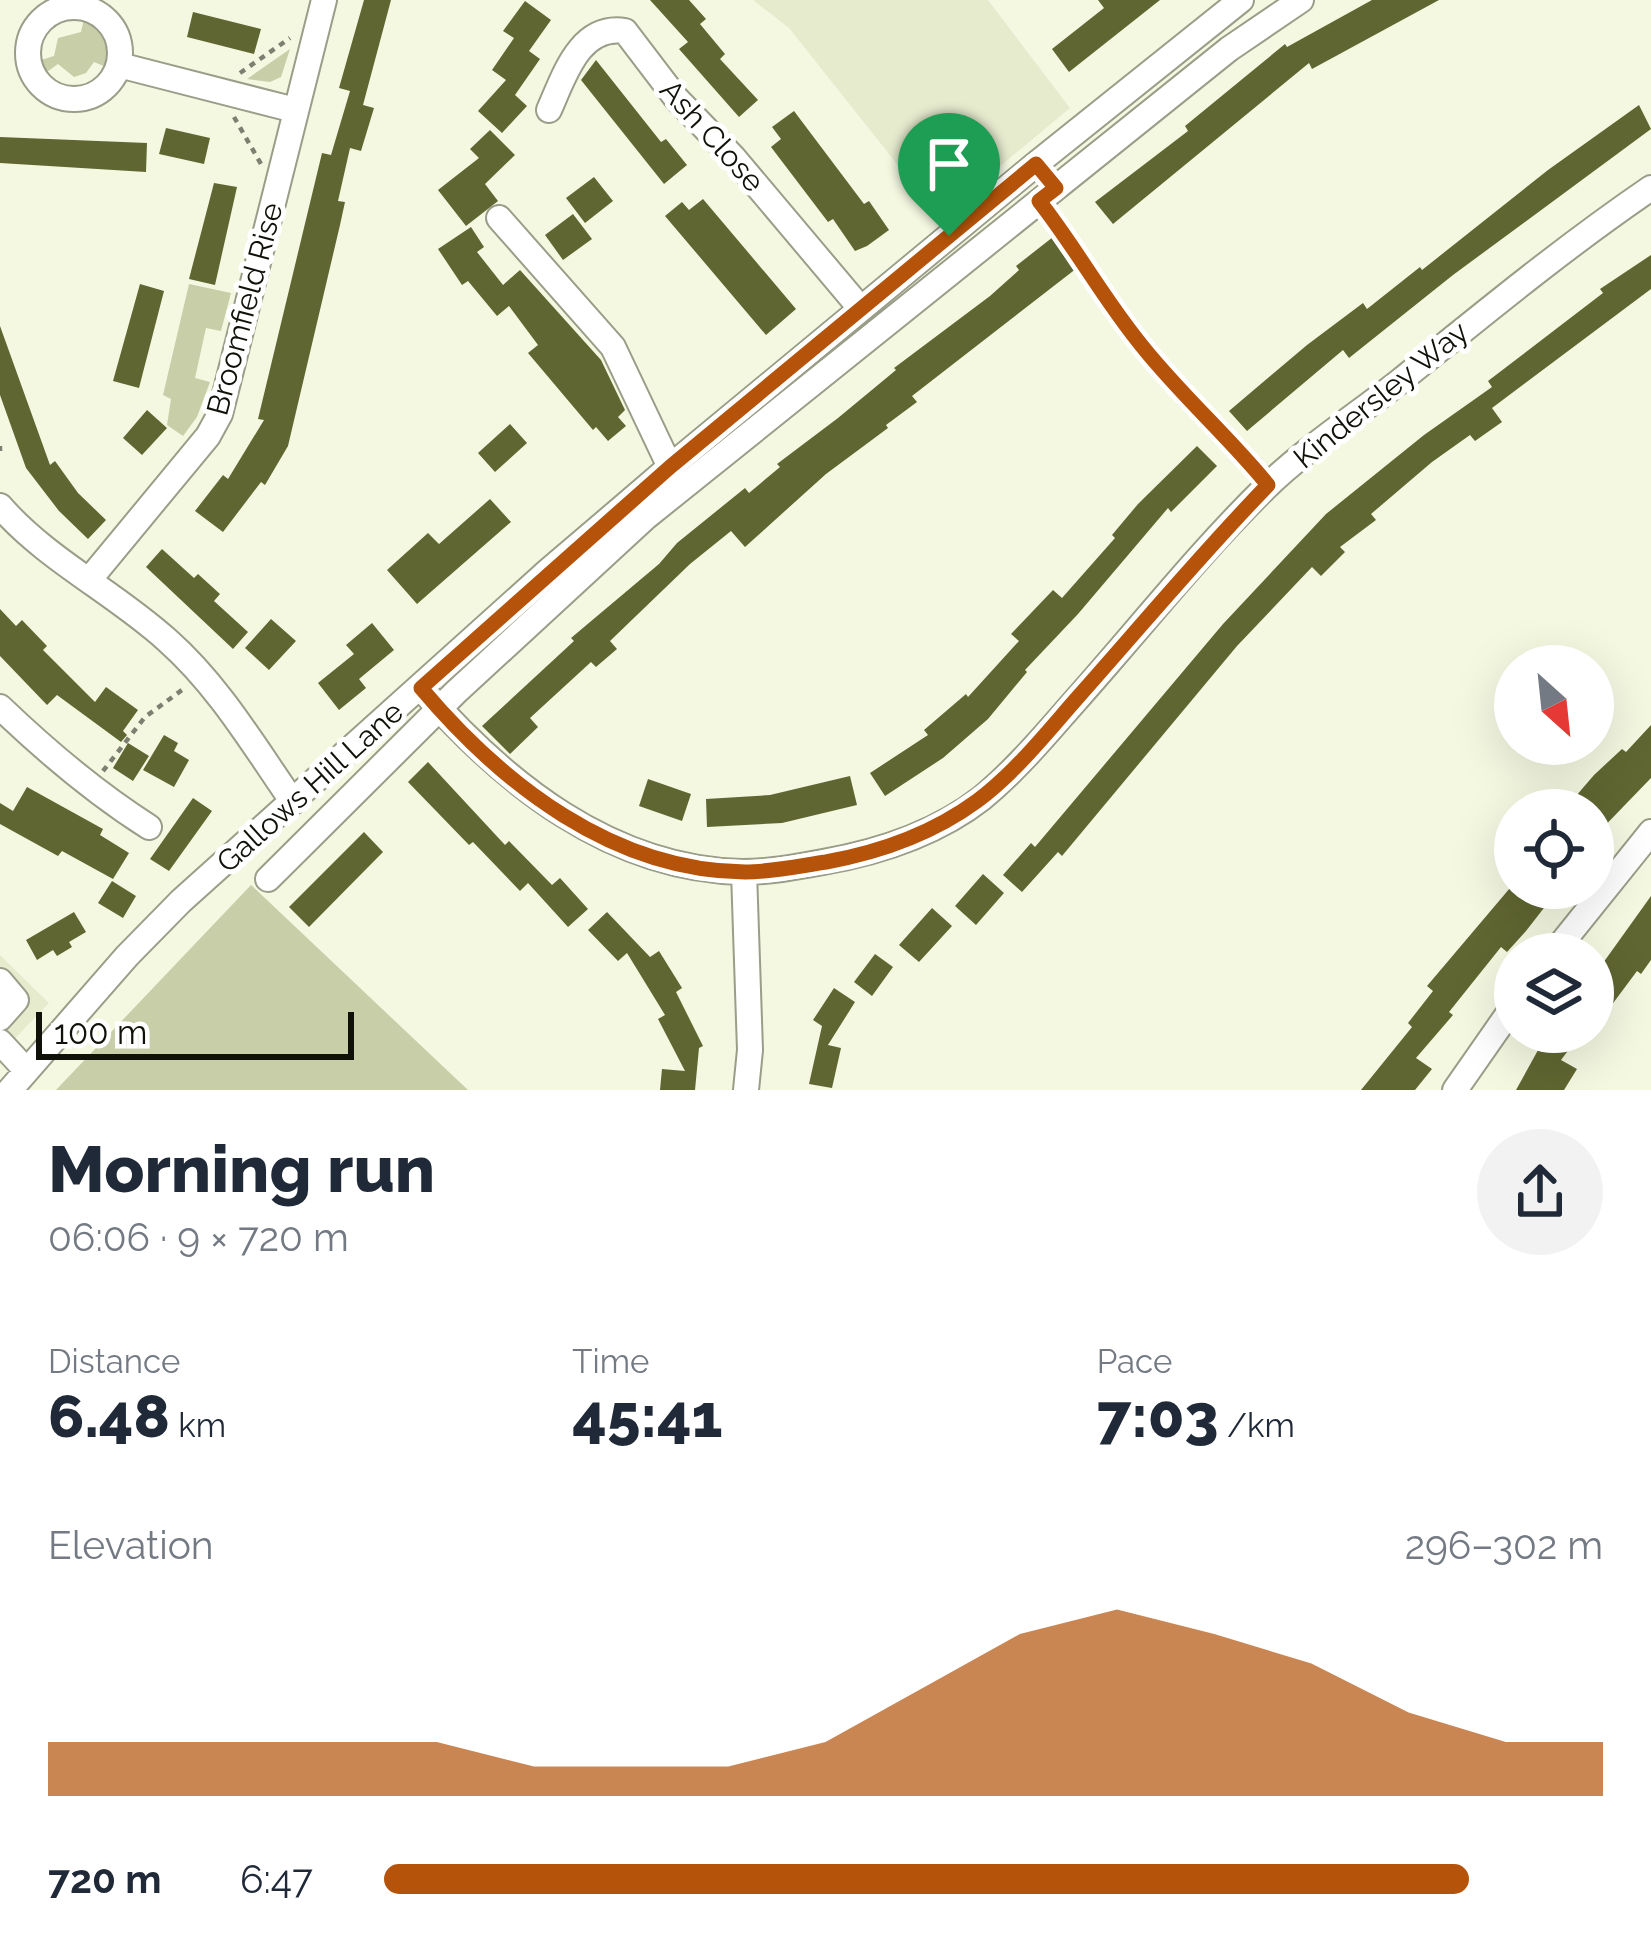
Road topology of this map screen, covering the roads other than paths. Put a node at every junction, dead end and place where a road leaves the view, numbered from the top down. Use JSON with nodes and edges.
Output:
{"nodes":[{"id":1,"x":324,"y":0,"type":"edge"},
{"id":2,"x":1301,"y":0,"type":"edge"},
{"id":3,"x":1226,"y":4,"type":"edge"},
{"id":4,"x":119,"y":65,"type":"dead end"},
{"id":5,"x":295,"y":110,"type":"junction"},
{"id":6,"x":549,"y":110,"type":"dead end"},
{"id":7,"x":1036,"y":164,"type":"junction"},
{"id":8,"x":1651,"y":188,"type":"edge"},
{"id":9,"x":1048,"y":194,"type":"junction"},
{"id":10,"x":500,"y":218,"type":"dead end"},
{"id":11,"x":861,"y":309,"type":"junction"},
{"id":12,"x":670,"y":467,"type":"junction"},
{"id":13,"x":0,"y":506,"type":"edge"},
{"id":14,"x":89,"y":580,"type":"junction"},
{"id":15,"x":421,"y":688,"type":"junction"},
{"id":16,"x":0,"y":707,"type":"edge"},
{"id":17,"x":439,"y":708,"type":"junction"},
{"id":18,"x":293,"y":802,"type":"junction"},
{"id":19,"x":149,"y":827,"type":"dead end"},
{"id":20,"x":1651,"y":832,"type":"edge"},
{"id":21,"x":744,"y":872,"type":"junction"},
{"id":22,"x":268,"y":880,"type":"dead end"},
{"id":23,"x":1569,"y":933,"type":"edge"},
{"id":24,"x":0,"y":981,"type":"edge"},
{"id":25,"x":0,"y":1018,"type":"edge"},
{"id":26,"x":1494,"y":1034,"type":"edge"},
{"id":27,"x":0,"y":1042,"type":"edge"},
{"id":28,"x":18,"y":1080,"type":"edge"},
{"id":29,"x":746,"y":1090,"type":"edge"},
{"id":30,"x":1455,"y":1090,"type":"edge"}],
"edges":[{"from":1,"to":5,"type":"street","name":"Broomfield Rise"},
{"from":2,"to":9,"type":"street","name":"Gallows Hill Lane"},
{"from":3,"to":7,"type":"street","name":"Gallows Hill Lane"},
{"from":4,"to":5,"type":"street"},
{"from":5,"to":14,"type":"street","name":"Broomfield Rise"},
{"from":6,"to":11,"type":"street","name":"Ash Close"},
{"from":7,"to":9,"type":"street"},
{"from":7,"to":11,"type":"street","name":"Gallows Hill Lane"},
{"from":8,"to":21,"type":"street","name":"Kindersley Way"},
{"from":9,"to":17,"type":"street","name":"Gallows Hill Lane"},
{"from":10,"to":12,"type":"street"},
{"from":11,"to":12,"type":"street","name":"Gallows Hill Lane"},
{"from":12,"to":15,"type":"street","name":"Gallows Hill Lane"},
{"from":13,"to":14,"type":"street"},
{"from":14,"to":18,"type":"street"},
{"from":15,"to":17,"type":"street","name":"Kindersley Way"},
{"from":15,"to":18,"type":"street","name":"Gallows Hill Lane"},
{"from":16,"to":19,"type":"street"},
{"from":17,"to":21,"type":"street","name":"Kindersley Way"},
{"from":17,"to":22,"type":"street","name":"Gallows Hill Lane"},
{"from":18,"to":28,"type":"street","name":"Gallows Hill Lane"},
{"from":20,"to":23,"type":"street"},
{"from":21,"to":29,"type":"street"},
{"from":24,"to":25,"type":"street"},
{"from":26,"to":30,"type":"street"},
{"from":27,"to":28,"type":"street"}]}
